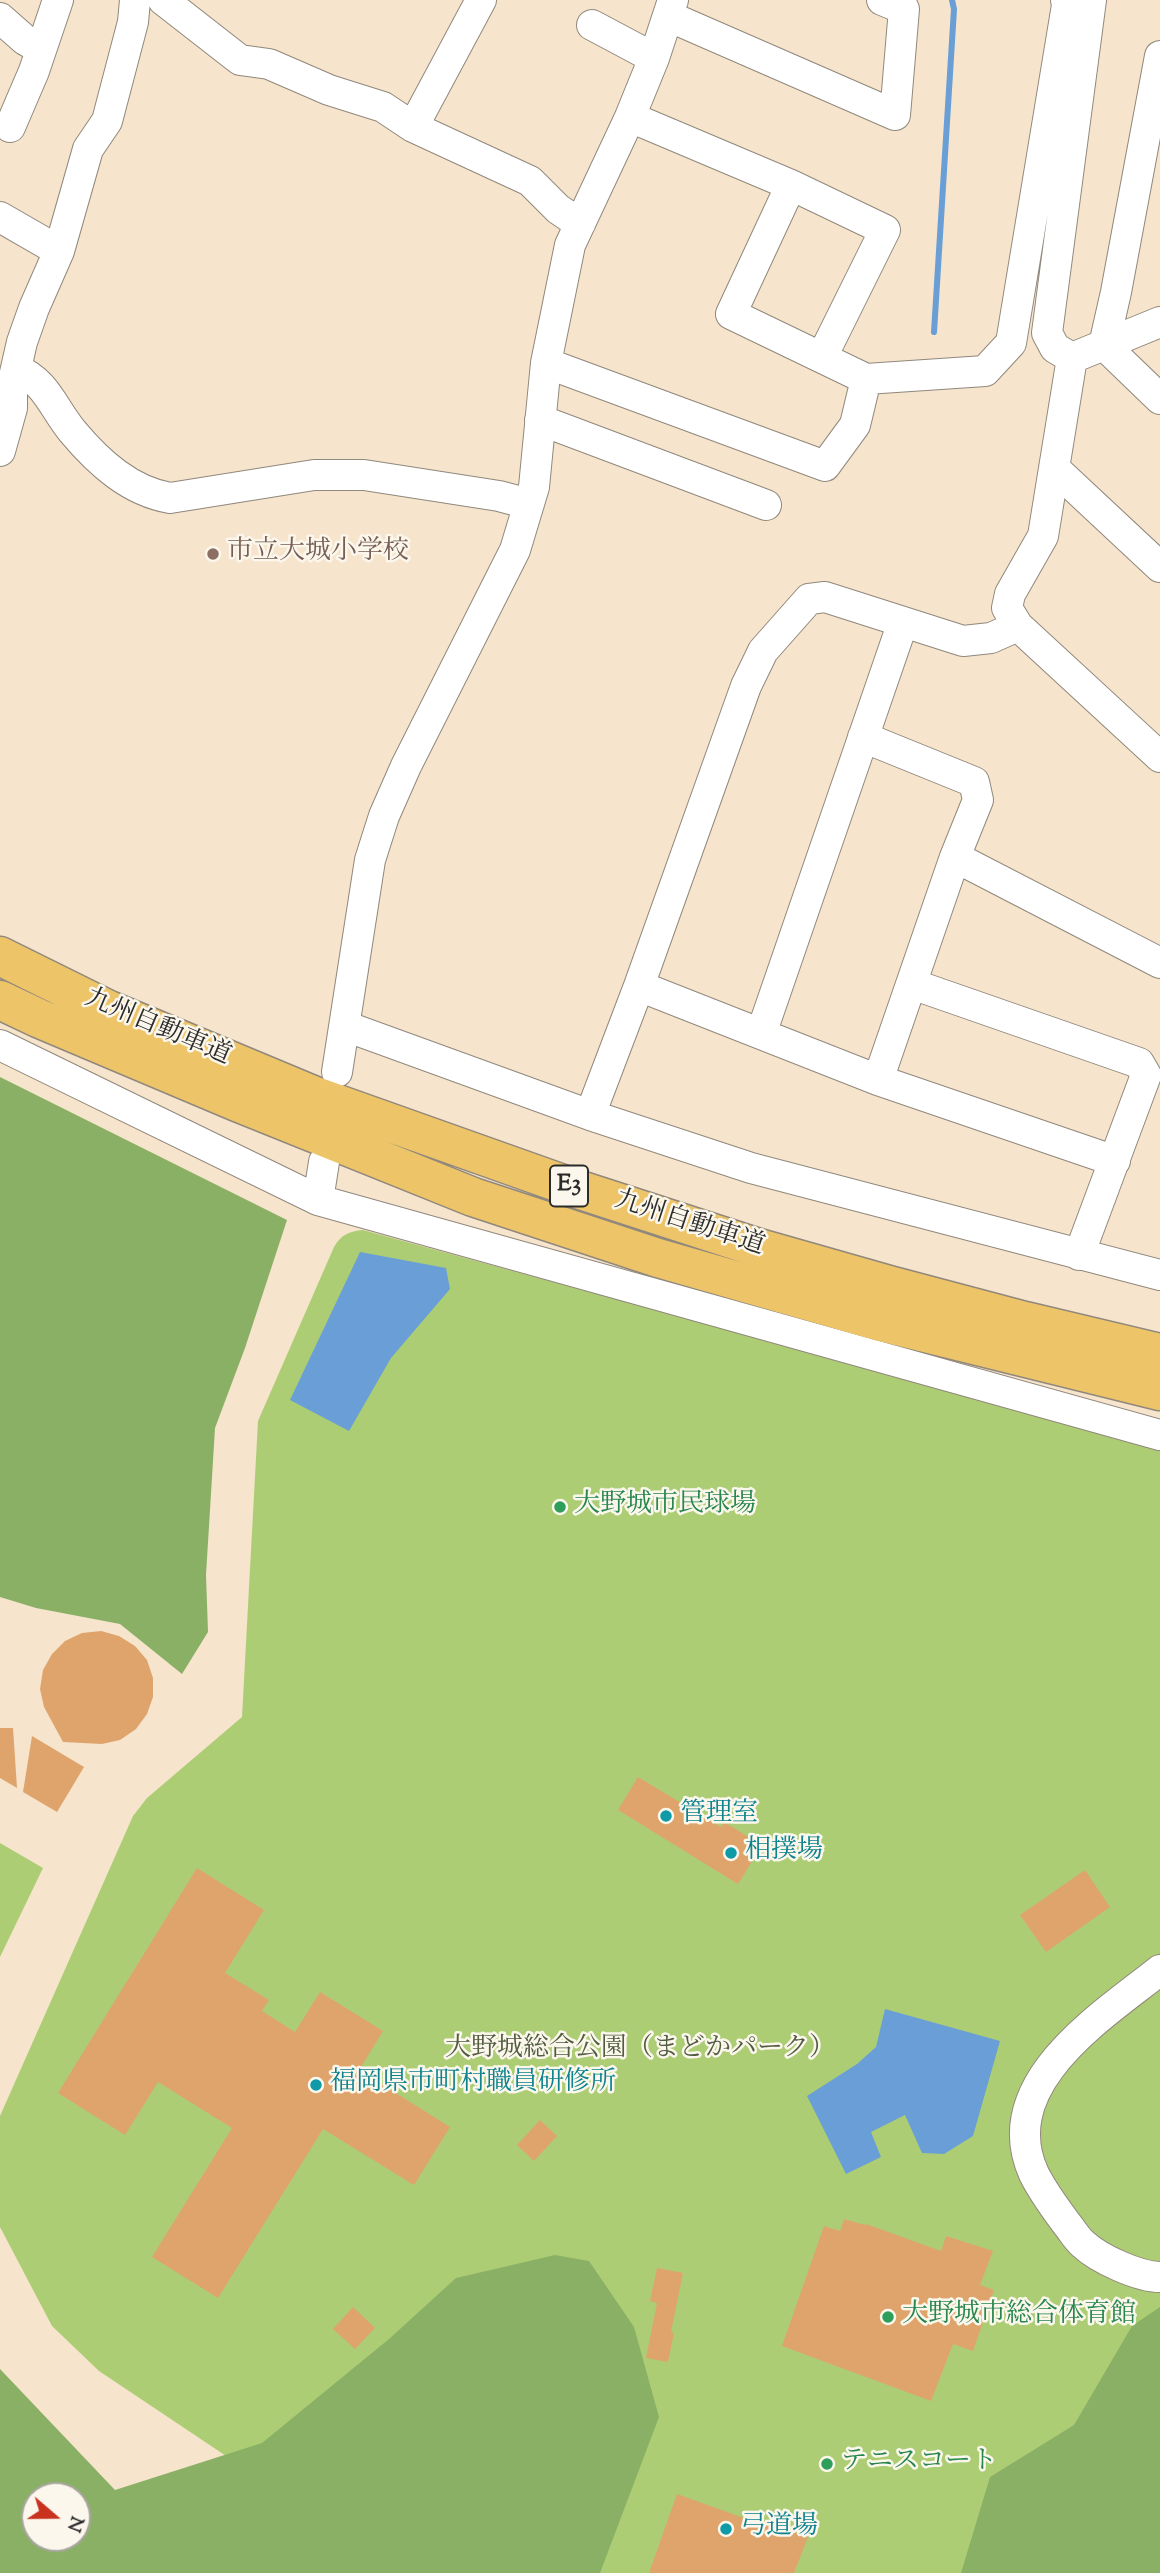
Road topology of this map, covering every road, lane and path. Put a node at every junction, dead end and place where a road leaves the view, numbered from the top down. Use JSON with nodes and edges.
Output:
{"nodes":[{"id":1,"x":58,"y":0,"type":"edge"},
{"id":2,"x":135,"y":0,"type":"edge"},
{"id":3,"x":163,"y":0,"type":"edge"},
{"id":4,"x":481,"y":0,"type":"edge"},
{"id":5,"x":882,"y":0,"type":"edge"},
{"id":6,"x":1066,"y":0,"type":"edge"},
{"id":7,"x":1091,"y":0,"type":"edge"},
{"id":8,"x":670,"y":8,"type":"edge"},
{"id":9,"x":0,"y":18,"type":"edge"},
{"id":10,"x":592,"y":24,"type":"dead end"},
{"id":11,"x":41,"y":49,"type":"junction"},
{"id":12,"x":1160,"y":56,"type":"edge"},
{"id":13,"x":653,"y":58,"type":"junction"},
{"id":14,"x":630,"y":117,"type":"junction"},
{"id":15,"x":10,"y":127,"type":"dead end"},
{"id":16,"x":413,"y":127,"type":"junction"},
{"id":17,"x":791,"y":185,"type":"junction"},
{"id":18,"x":0,"y":217,"type":"edge"},
{"id":19,"x":580,"y":224,"type":"junction"},
{"id":20,"x":59,"y":250,"type":"junction"},
{"id":21,"x":1160,"y":322,"type":"edge"},
{"id":22,"x":1104,"y":345,"type":"junction"},
{"id":23,"x":822,"y":357,"type":"junction"},
{"id":24,"x":1072,"y":358,"type":"junction"},
{"id":25,"x":546,"y":363,"type":"junction"},
{"id":26,"x":16,"y":369,"type":"junction"},
{"id":27,"x":866,"y":379,"type":"junction"},
{"id":28,"x":1160,"y":400,"type":"edge"},
{"id":29,"x":540,"y":420,"type":"junction"},
{"id":30,"x":0,"y":451,"type":"edge"},
{"id":31,"x":1054,"y":468,"type":"junction"},
{"id":32,"x":529,"y":504,"type":"junction"},
{"id":33,"x":766,"y":505,"type":"dead end"},
{"id":34,"x":1160,"y":567,"type":"edge"},
{"id":35,"x":904,"y":622,"type":"junction"},
{"id":36,"x":1018,"y":626,"type":"junction"},
{"id":37,"x":863,"y":737,"type":"junction"},
{"id":38,"x":1155,"y":742,"type":"edge"},
{"id":39,"x":955,"y":857,"type":"junction"},
{"id":40,"x":0,"y":956,"type":"edge"},
{"id":41,"x":1160,"y":963,"type":"edge"},
{"id":42,"x":912,"y":984,"type":"junction"},
{"id":43,"x":639,"y":986,"type":"junction"},
{"id":44,"x":0,"y":1000,"type":"edge"},
{"id":45,"x":345,"y":1026,"type":"junction"},
{"id":46,"x":761,"y":1034,"type":"junction"},
{"id":47,"x":0,"y":1045,"type":"edge"},
{"id":48,"x":337,"y":1072,"type":"dead end"},
{"id":49,"x":878,"y":1080,"type":"junction"},
{"id":50,"x":590,"y":1115,"type":"junction"},
{"id":51,"x":1115,"y":1161,"type":"junction"},
{"id":52,"x":324,"y":1162,"type":"dead end"},
{"id":53,"x":318,"y":1199,"type":"junction"},
{"id":54,"x":1079,"y":1255,"type":"junction"},
{"id":55,"x":1160,"y":1275,"type":"edge"},
{"id":56,"x":1160,"y":1353,"type":"edge"},
{"id":57,"x":1160,"y":1391,"type":"edge"},
{"id":58,"x":1160,"y":1435,"type":"edge"},
{"id":59,"x":1160,"y":1970,"type":"edge"},
{"id":60,"x":1151,"y":2276,"type":"edge"}],
"edges":[{"from":1,"to":11,"type":"street"},
{"from":2,"to":20,"type":"street"},
{"from":3,"to":16,"type":"street"},
{"from":4,"to":16,"type":"street"},
{"from":5,"to":8,"type":"street"},
{"from":6,"to":27,"type":"street"},
{"from":7,"to":24,"type":"street"},
{"from":8,"to":13,"type":"street"},
{"from":9,"to":11,"type":"street"},
{"from":10,"to":13,"type":"street"},
{"from":11,"to":15,"type":"street"},
{"from":12,"to":22,"type":"street"},
{"from":13,"to":14,"type":"street"},
{"from":14,"to":17,"type":"street"},
{"from":14,"to":19,"type":"street"},
{"from":16,"to":19,"type":"street"},
{"from":17,"to":23,"type":"street"},
{"from":17,"to":23,"type":"street"},
{"from":18,"to":20,"type":"street"},
{"from":19,"to":25,"type":"street"},
{"from":20,"to":26,"type":"street"},
{"from":21,"to":22,"type":"street"},
{"from":22,"to":24,"type":"street"},
{"from":22,"to":28,"type":"street"},
{"from":23,"to":27,"type":"street"},
{"from":24,"to":31,"type":"street"},
{"from":25,"to":27,"type":"street"},
{"from":25,"to":29,"type":"street"},
{"from":26,"to":30,"type":"street"},
{"from":26,"to":32,"type":"street"},
{"from":29,"to":32,"type":"street"},
{"from":29,"to":33,"type":"street"},
{"from":31,"to":34,"type":"street"},
{"from":31,"to":36,"type":"street"},
{"from":32,"to":45,"type":"street"},
{"from":35,"to":36,"type":"street"},
{"from":35,"to":37,"type":"street"},
{"from":35,"to":43,"type":"street"},
{"from":36,"to":38,"type":"street"},
{"from":37,"to":39,"type":"street"},
{"from":37,"to":46,"type":"street"},
{"from":39,"to":41,"type":"street"},
{"from":39,"to":42,"type":"street"},
{"from":40,"to":56,"type":"highway","name":"九州自動車道","number":"E3"},
{"from":42,"to":49,"type":"street"},
{"from":42,"to":51,"type":"street"},
{"from":43,"to":46,"type":"street"},
{"from":43,"to":50,"type":"street"},
{"from":44,"to":57,"type":"highway","name":"九州自動車道","number":"E3"},
{"from":45,"to":48,"type":"street"},
{"from":45,"to":50,"type":"street"},
{"from":46,"to":49,"type":"street"},
{"from":47,"to":53,"type":"street"},
{"from":49,"to":51,"type":"street"},
{"from":50,"to":54,"type":"street"},
{"from":51,"to":54,"type":"street"},
{"from":52,"to":53,"type":"street"},
{"from":53,"to":58,"type":"street"},
{"from":54,"to":55,"type":"street"},
{"from":59,"to":60,"type":"street"}]}
